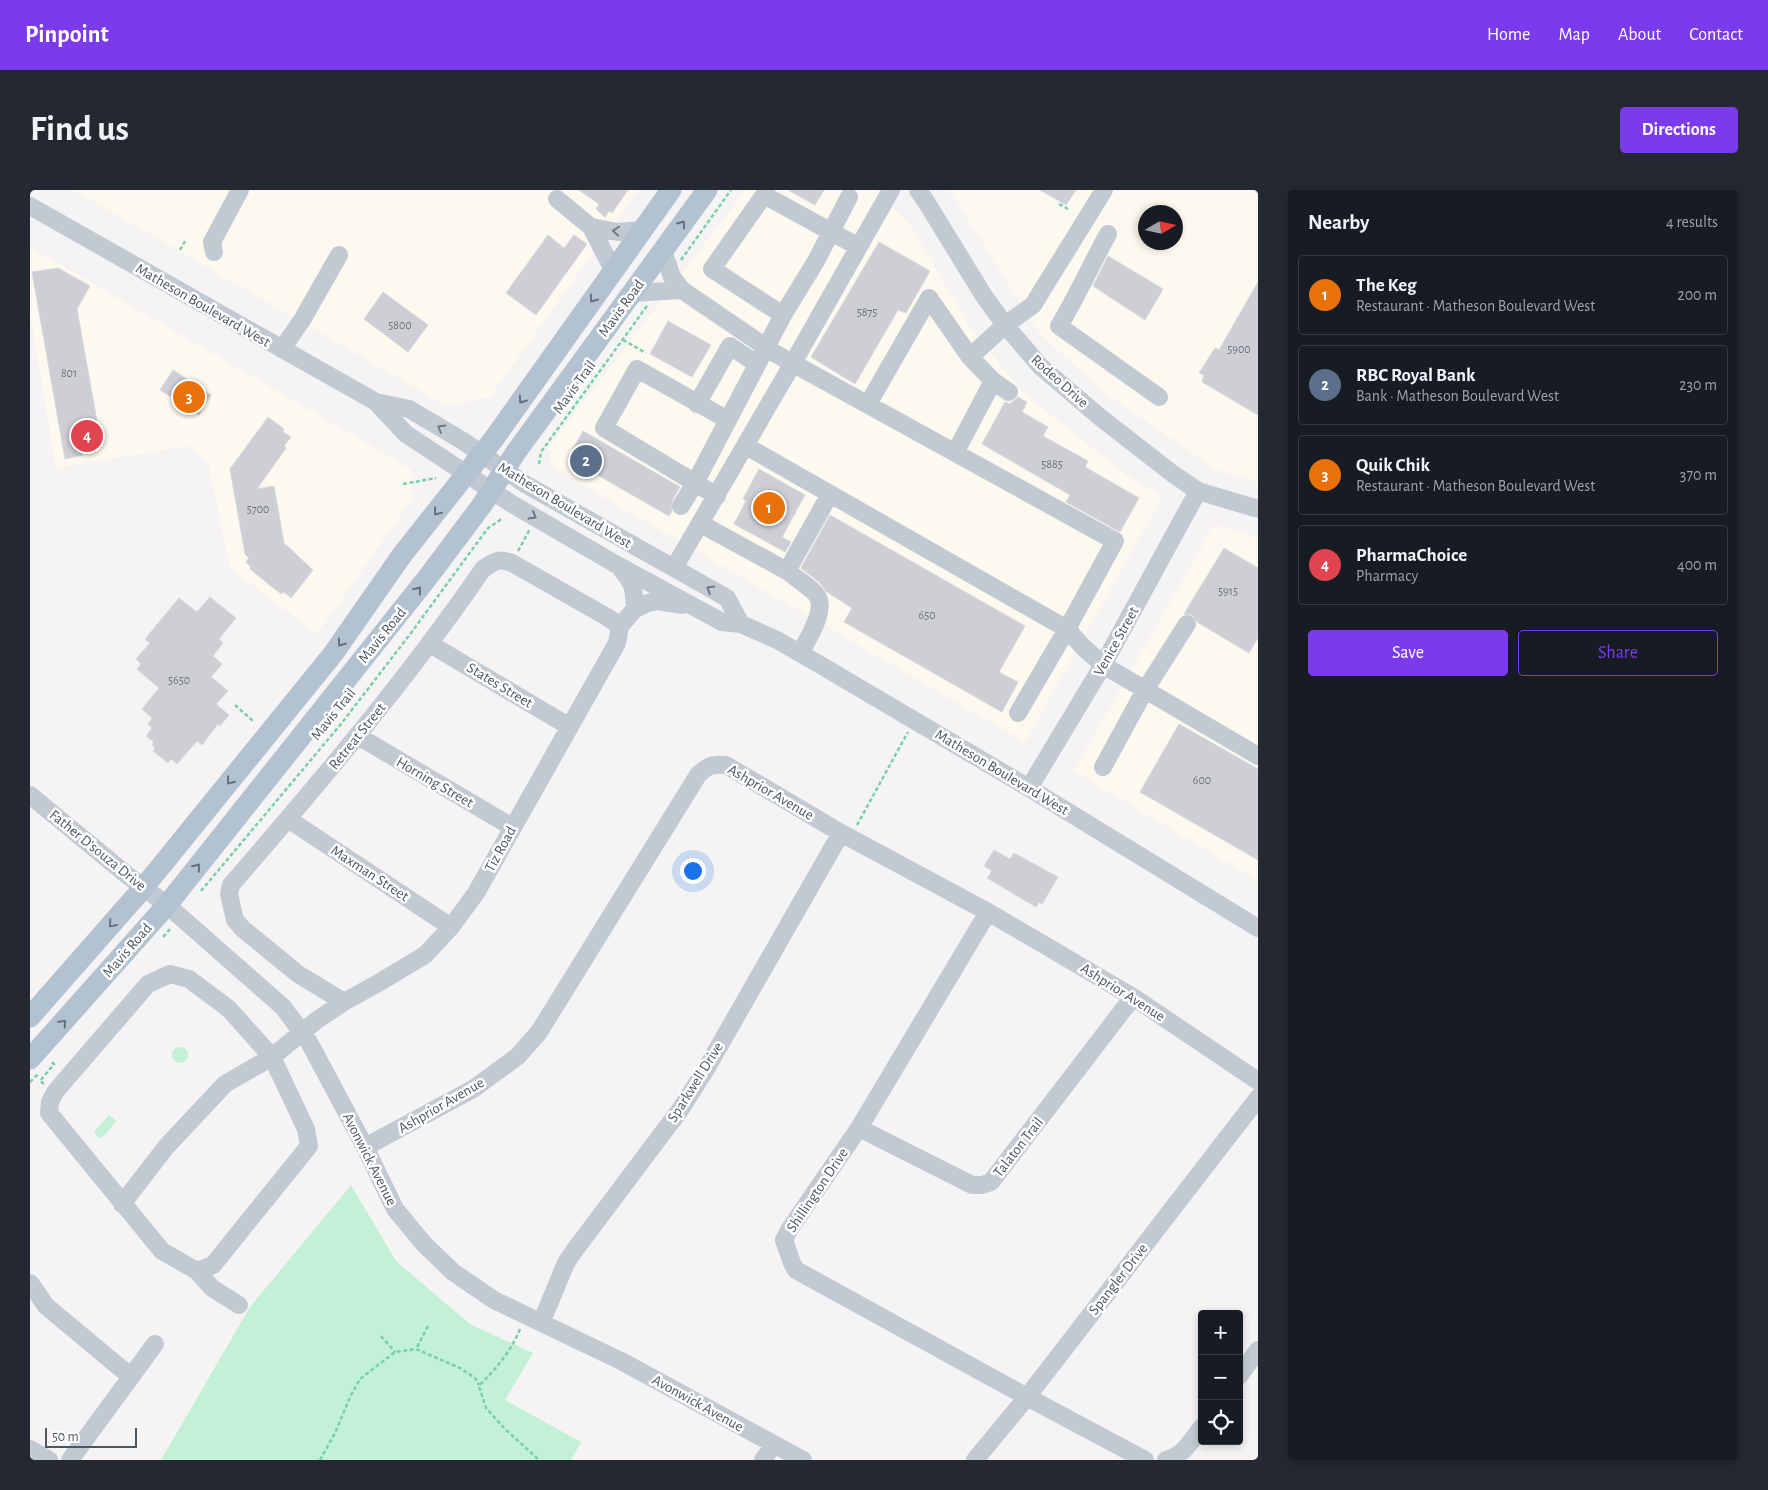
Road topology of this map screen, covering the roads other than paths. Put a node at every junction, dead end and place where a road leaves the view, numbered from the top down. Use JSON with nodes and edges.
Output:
{"nodes":[{"id":1,"x":240,"y":190,"type":"edge"},
{"id":2,"x":671,"y":190,"type":"edge"},
{"id":3,"x":707,"y":190,"type":"edge"},
{"id":4,"x":891,"y":190,"type":"edge"},
{"id":5,"x":918,"y":190,"type":"edge"},
{"id":6,"x":1104,"y":190,"type":"edge"},
{"id":7,"x":849,"y":197,"type":"dead end"},
{"id":8,"x":557,"y":199,"type":"dead end"},
{"id":9,"x":30,"y":206,"type":"edge"},
{"id":10,"x":591,"y":227,"type":"junction"},
{"id":11,"x":642,"y":230,"type":"junction"},
{"id":12,"x":830,"y":232,"type":"junction"},
{"id":13,"x":1108,"y":234,"type":"dead end"},
{"id":14,"x":859,"y":248,"type":"junction"},
{"id":15,"x":214,"y":252,"type":"dead end"},
{"id":16,"x":339,"y":254,"type":"dead end"},
{"id":17,"x":671,"y":257,"type":"junction"},
{"id":18,"x":613,"y":270,"type":"junction"},
{"id":19,"x":682,"y":290,"type":"junction"},
{"id":20,"x":642,"y":297,"type":"junction"},
{"id":21,"x":783,"y":315,"type":"junction"},
{"id":22,"x":1005,"y":326,"type":"junction"},
{"id":23,"x":766,"y":347,"type":"junction"},
{"id":24,"x":282,"y":349,"type":"junction"},
{"id":25,"x":970,"y":357,"type":"junction"},
{"id":26,"x":793,"y":363,"type":"junction"},
{"id":27,"x":757,"y":364,"type":"junction"},
{"id":28,"x":993,"y":381,"type":"junction"},
{"id":29,"x":1009,"y":392,"type":"dead end"},
{"id":30,"x":1159,"y":397,"type":"dead end"},
{"id":31,"x":376,"y":402,"type":"junction"},
{"id":32,"x":698,"y":404,"type":"junction"},
{"id":33,"x":868,"y":404,"type":"junction"},
{"id":34,"x":728,"y":420,"type":"junction"},
{"id":35,"x":746,"y":446,"type":"junction"},
{"id":36,"x":955,"y":453,"type":"junction"},
{"id":37,"x":482,"y":454,"type":"junction"},
{"id":38,"x":504,"y":470,"type":"junction"},
{"id":39,"x":467,"y":474,"type":"junction"},
{"id":40,"x":695,"y":483,"type":"junction"},
{"id":41,"x":492,"y":490,"type":"junction"},
{"id":42,"x":1198,"y":491,"type":"junction"},
{"id":43,"x":830,"y":494,"type":"junction"},
{"id":44,"x":717,"y":496,"type":"junction"},
{"id":45,"x":681,"y":506,"type":"dead end"},
{"id":46,"x":1258,"y":509,"type":"edge"},
{"id":47,"x":701,"y":524,"type":"junction"},
{"id":48,"x":617,"y":564,"type":"junction"},
{"id":49,"x":674,"y":568,"type":"junction"},
{"id":50,"x":787,"y":571,"type":"junction"},
{"id":51,"x":696,"y":607,"type":"junction"},
{"id":52,"x":635,"y":608,"type":"junction"},
{"id":53,"x":741,"y":624,"type":"junction"},
{"id":54,"x":1186,"y":624,"type":"dead end"},
{"id":55,"x":620,"y":626,"type":"junction"},
{"id":56,"x":1067,"y":629,"type":"junction"},
{"id":57,"x":430,"y":644,"type":"junction"},
{"id":58,"x":800,"y":654,"type":"junction"},
{"id":59,"x":1103,"y":665,"type":"junction"},
{"id":60,"x":1145,"y":690,"type":"junction"},
{"id":61,"x":1018,"y":713,"type":"dead end"},
{"id":62,"x":570,"y":727,"type":"junction"},
{"id":63,"x":358,"y":736,"type":"junction"},
{"id":64,"x":1258,"y":756,"type":"edge"},
{"id":65,"x":1103,"y":767,"type":"dead end"},
{"id":66,"x":1029,"y":788,"type":"junction"},
{"id":67,"x":30,"y":795,"type":"edge"},
{"id":68,"x":288,"y":819,"type":"junction"},
{"id":69,"x":512,"y":827,"type":"junction"},
{"id":70,"x":846,"y":836,"type":"junction"},
{"id":71,"x":144,"y":887,"type":"junction"},
{"id":72,"x":167,"y":905,"type":"junction"},
{"id":73,"x":988,"y":912,"type":"junction"},
{"id":74,"x":451,"y":927,"type":"junction"},
{"id":75,"x":1258,"y":928,"type":"edge"},
{"id":76,"x":1133,"y":996,"type":"junction"},
{"id":77,"x":344,"y":1002,"type":"junction"},
{"id":78,"x":30,"y":1017,"type":"edge"},
{"id":79,"x":302,"y":1034,"type":"junction"},
{"id":80,"x":272,"y":1057,"type":"junction"},
{"id":81,"x":30,"y":1059,"type":"edge"},
{"id":82,"x":1258,"y":1081,"type":"edge"},
{"id":83,"x":1258,"y":1098,"type":"edge"},
{"id":84,"x":859,"y":1128,"type":"junction"},
{"id":85,"x":365,"y":1147,"type":"junction"},
{"id":86,"x":122,"y":1204,"type":"junction"},
{"id":87,"x":197,"y":1271,"type":"junction"},
{"id":88,"x":30,"y":1283,"type":"edge"},
{"id":89,"x":239,"y":1305,"type":"dead end"},
{"id":90,"x":533,"y":1320,"type":"junction"},
{"id":91,"x":155,"y":1344,"type":"dead end"},
{"id":92,"x":1258,"y":1350,"type":"edge"},
{"id":93,"x":1243,"y":1371,"type":"edge"},
{"id":94,"x":130,"y":1376,"type":"junction"},
{"id":95,"x":1027,"y":1397,"type":"junction"},
{"id":96,"x":1198,"y":1432,"type":"edge"},
{"id":97,"x":774,"y":1444,"type":"junction"},
{"id":98,"x":30,"y":1449,"type":"edge"},
{"id":99,"x":49,"y":1460,"type":"edge"},
{"id":100,"x":70,"y":1460,"type":"edge"},
{"id":101,"x":763,"y":1460,"type":"edge"},
{"id":102,"x":803,"y":1460,"type":"edge"},
{"id":103,"x":975,"y":1460,"type":"edge"},
{"id":104,"x":1145,"y":1460,"type":"edge"},
{"id":105,"x":1166,"y":1460,"type":"edge"}],
"edges":[{"from":1,"to":15,"type":"street"},
{"from":2,"to":11,"type":"main road","name":"Mavis Road"},
{"from":17,"to":3,"type":"main road","name":"Mavis Road","one_way":true},
{"from":4,"to":14,"type":"street"},
{"from":5,"to":22,"type":"street","name":"Rodeo Drive"},
{"from":6,"to":22,"type":"street"},
{"from":7,"to":12,"type":"street"},
{"from":8,"to":10,"type":"street"},
{"from":9,"to":24,"type":"street","name":"Matheson Boulevard West"},
{"from":11,"to":10,"type":"street","one_way":true},
{"from":10,"to":18,"type":"street"},
{"from":11,"to":18,"type":"main road","name":"Mavis Road"},
{"from":12,"to":14,"type":"street"},
{"from":12,"to":21,"type":"street"},
{"from":12,"to":21,"type":"street"},
{"from":13,"to":30,"type":"street"},
{"from":14,"to":26,"type":"street"},
{"from":16,"to":24,"type":"street"},
{"from":17,"to":19,"type":"street"},
{"from":17,"to":20,"type":"main road","name":"Mavis Road"},
{"from":18,"to":37,"type":"main road","name":"Mavis Road","one_way":true},
{"from":19,"to":20,"type":"street"},
{"from":19,"to":23,"type":"street"},
{"from":20,"to":38,"type":"main road","name":"Mavis Road"},
{"from":21,"to":23,"type":"street"},
{"from":22,"to":25,"type":"street"},
{"from":22,"to":42,"type":"street","name":"Rodeo Drive"},
{"from":23,"to":26,"type":"street"},
{"from":23,"to":27,"type":"street"},
{"from":24,"to":31,"type":"street","name":"Matheson Boulevard West"},
{"from":25,"to":28,"type":"street"},
{"from":25,"to":33,"type":"street"},
{"from":26,"to":33,"type":"street"},
{"from":26,"to":35,"type":"street"},
{"from":27,"to":32,"type":"street"},
{"from":27,"to":34,"type":"street"},
{"from":28,"to":29,"type":"street"},
{"from":28,"to":36,"type":"street"},
{"from":37,"to":31,"type":"street","name":"Matheson Boulevard West","one_way":true},
{"from":31,"to":39,"type":"street","name":"Matheson Boulevard West"},
{"from":32,"to":34,"type":"street"},
{"from":32,"to":40,"type":"street"},
{"from":33,"to":36,"type":"street"},
{"from":34,"to":40,"type":"street"},
{"from":35,"to":43,"type":"street"},
{"from":35,"to":44,"type":"street"},
{"from":36,"to":56,"type":"street"},
{"from":37,"to":38,"type":"street","name":"Matheson Boulevard West"},
{"from":37,"to":39,"type":"main road","name":"Mavis Road"},
{"from":38,"to":41,"type":"main road","name":"Mavis Road"},
{"from":38,"to":49,"type":"street","name":"Matheson Boulevard West"},
{"from":39,"to":41,"type":"street","name":"Matheson Boulevard West"},
{"from":39,"to":71,"type":"main road","name":"Mavis Road","one_way":true},
{"from":40,"to":44,"type":"street"},
{"from":40,"to":45,"type":"street"},
{"from":41,"to":48,"type":"street","name":"Matheson Boulevard West","one_way":true},
{"from":72,"to":41,"type":"main road","name":"Mavis Road","one_way":true},
{"from":42,"to":46,"type":"street","name":"Rodeo Drive"},
{"from":42,"to":59,"type":"street","name":"Venice Street"},
{"from":43,"to":50,"type":"street"},
{"from":43,"to":56,"type":"street"},
{"from":44,"to":47,"type":"street"},
{"from":47,"to":49,"type":"street"},
{"from":47,"to":50,"type":"street"},
{"from":48,"to":51,"type":"street","name":"Matheson Boulevard West"},
{"from":48,"to":52,"type":"street"},
{"from":53,"to":49,"type":"street","name":"Matheson Boulevard West","one_way":true},
{"from":50,"to":58,"type":"street"},
{"from":51,"to":52,"type":"street"},
{"from":51,"to":53,"type":"street","name":"Matheson Boulevard West"},
{"from":52,"to":55,"type":"street","name":"Tiz Road"},
{"from":53,"to":58,"type":"street","name":"Matheson Boulevard West"},
{"from":54,"to":60,"type":"street"},
{"from":55,"to":57,"type":"street","name":"Retreat Street"},
{"from":55,"to":62,"type":"street","name":"Tiz Road"},
{"from":56,"to":59,"type":"street"},
{"from":56,"to":61,"type":"street"},
{"from":57,"to":62,"type":"street","name":"States Street"},
{"from":57,"to":63,"type":"street","name":"Retreat Street"},
{"from":58,"to":66,"type":"street","name":"Matheson Boulevard West"},
{"from":59,"to":60,"type":"street"},
{"from":59,"to":66,"type":"street","name":"Venice Street"},
{"from":60,"to":64,"type":"street"},
{"from":60,"to":65,"type":"street"},
{"from":62,"to":69,"type":"street","name":"Tiz Road"},
{"from":63,"to":68,"type":"street","name":"Retreat Street"},
{"from":63,"to":69,"type":"street","name":"Horning Street"},
{"from":66,"to":75,"type":"street","name":"Matheson Boulevard West"},
{"from":67,"to":71,"type":"street","name":"Father D'souza Drive"},
{"from":68,"to":74,"type":"street","name":"Maxman Street"},
{"from":68,"to":77,"type":"street","name":"Retreat Street"},
{"from":69,"to":74,"type":"street","name":"Tiz Road"},
{"from":70,"to":73,"type":"street","name":"Ashprior Avenue"},
{"from":70,"to":85,"type":"street","name":"Ashprior Avenue"},
{"from":70,"to":90,"type":"street","name":"Sparkwell Drive"},
{"from":71,"to":72,"type":"street","name":"Father D'souza Drive"},
{"from":71,"to":78,"type":"main road","name":"Mavis Road","one_way":true},
{"from":72,"to":79,"type":"street","name":"Avonwick Avenue"},
{"from":81,"to":72,"type":"main road","name":"Mavis Road","one_way":true},
{"from":73,"to":76,"type":"street","name":"Ashprior Avenue"},
{"from":73,"to":84,"type":"street","name":"Shillington Drive"},
{"from":74,"to":77,"type":"street","name":"Tiz Road"},
{"from":76,"to":82,"type":"street","name":"Ashprior Avenue"},
{"from":76,"to":84,"type":"street","name":"Talaton Trail"},
{"from":77,"to":79,"type":"street","name":"Tiz Road"},
{"from":79,"to":80,"type":"street","name":"Tiz Road"},
{"from":79,"to":85,"type":"street","name":"Avonwick Avenue"},
{"from":80,"to":86,"type":"street","name":"Tiz Road"},
{"from":80,"to":86,"type":"street"},
{"from":80,"to":87,"type":"street"},
{"from":83,"to":95,"type":"street","name":"Spangler Drive"},
{"from":84,"to":95,"type":"street","name":"Shillington Drive"},
{"from":85,"to":90,"type":"street","name":"Avonwick Avenue"},
{"from":86,"to":87,"type":"street"},
{"from":87,"to":89,"type":"street"},
{"from":88,"to":94,"type":"street"},
{"from":90,"to":97,"type":"street","name":"Avonwick Avenue"},
{"from":91,"to":94,"type":"street"},
{"from":92,"to":93,"type":"street"},
{"from":94,"to":100,"type":"street"},
{"from":95,"to":103,"type":"street","name":"Spangler Drive"},
{"from":95,"to":104,"type":"street"},
{"from":96,"to":105,"type":"street"},
{"from":97,"to":101,"type":"street"},
{"from":97,"to":102,"type":"street","name":"Avonwick Avenue"},
{"from":98,"to":99,"type":"street"}]}
